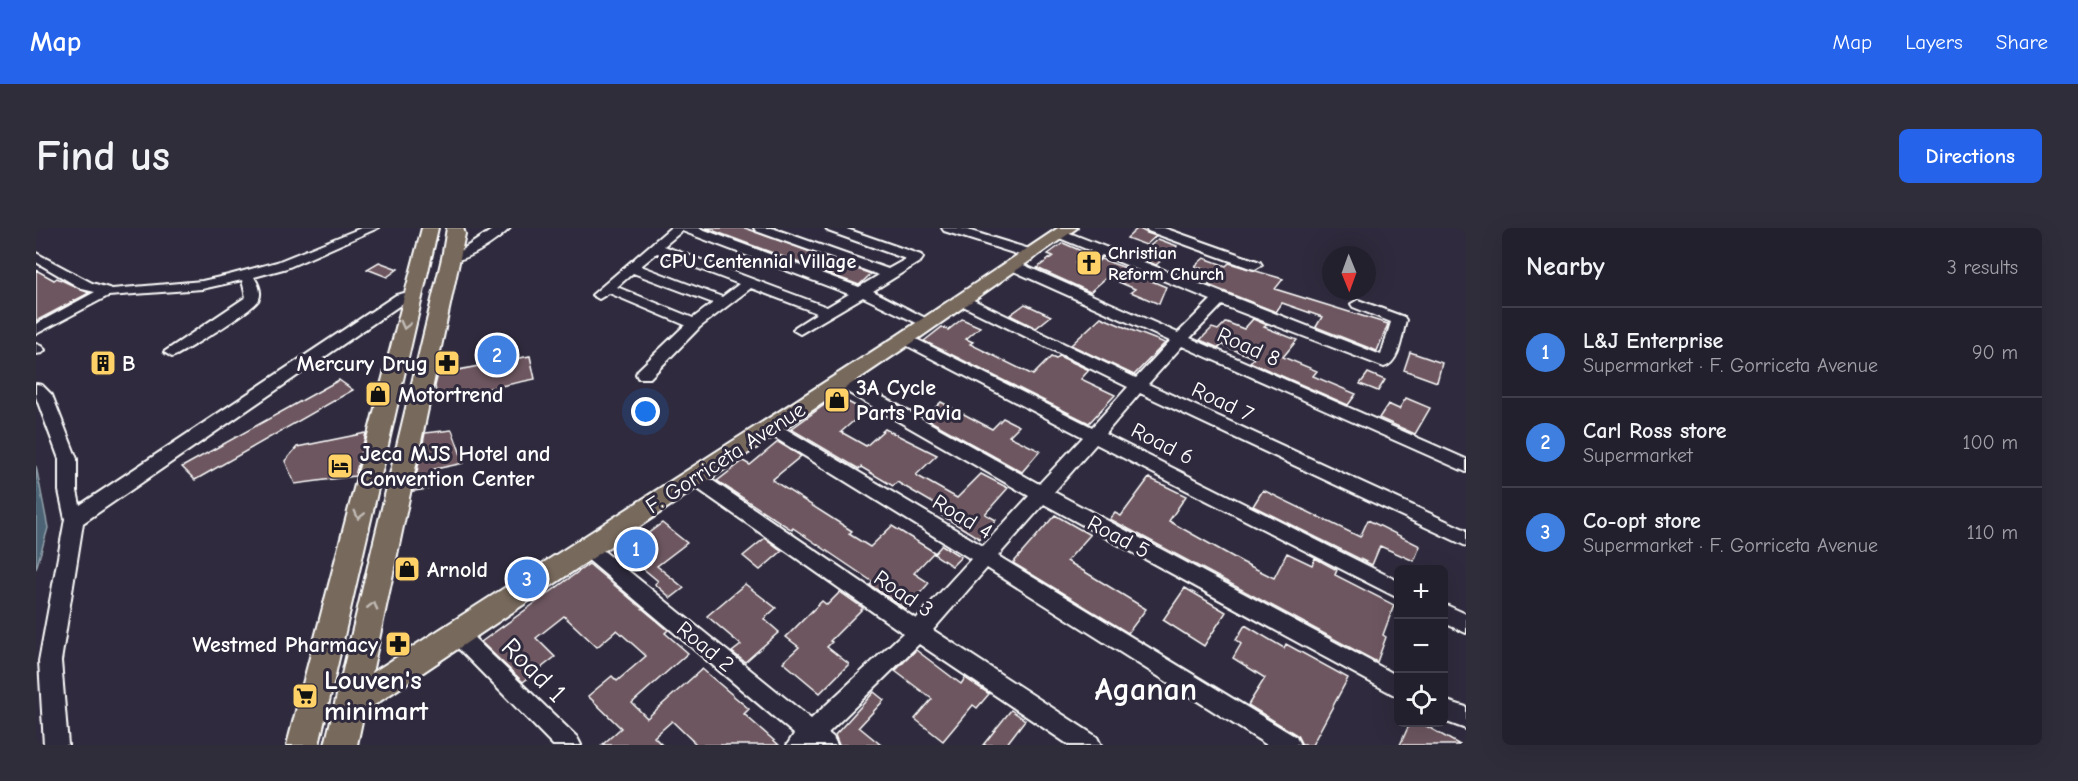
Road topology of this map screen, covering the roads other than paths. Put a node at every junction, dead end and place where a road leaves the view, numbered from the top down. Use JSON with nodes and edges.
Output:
{"nodes":[{"id":1,"x":372,"y":228,"type":"edge"},
{"id":2,"x":430,"y":228,"type":"edge"},
{"id":3,"x":455,"y":228,"type":"edge"},
{"id":4,"x":504,"y":228,"type":"edge"},
{"id":5,"x":678,"y":228,"type":"edge"},
{"id":6,"x":687,"y":228,"type":"edge"},
{"id":7,"x":760,"y":228,"type":"edge"},
{"id":8,"x":832,"y":228,"type":"edge"},
{"id":9,"x":948,"y":228,"type":"edge"},
{"id":10,"x":1152,"y":228,"type":"edge"},
{"id":11,"x":1066,"y":231,"type":"edge"},
{"id":12,"x":657,"y":248,"type":"junction"},
{"id":13,"x":1101,"y":249,"type":"junction"},
{"id":14,"x":36,"y":258,"type":"edge"},
{"id":15,"x":451,"y":258,"type":"junction"},
{"id":16,"x":1023,"y":260,"type":"junction"},
{"id":17,"x":1084,"y":263,"type":"dead end"},
{"id":18,"x":1255,"y":265,"type":"dead end"},
{"id":19,"x":633,"y":268,"type":"junction"},
{"id":20,"x":889,"y":274,"type":"junction"},
{"id":21,"x":246,"y":275,"type":"junction"},
{"id":22,"x":749,"y":283,"type":"junction"},
{"id":23,"x":104,"y":292,"type":"junction"},
{"id":24,"x":857,"y":292,"type":"junction"},
{"id":25,"x":412,"y":295,"type":"junction"},
{"id":26,"x":1220,"y":298,"type":"junction"},
{"id":27,"x":962,"y":300,"type":"junction"},
{"id":28,"x":723,"y":302,"type":"junction"},
{"id":29,"x":1358,"y":304,"type":"dead end"},
{"id":30,"x":829,"y":313,"type":"junction"},
{"id":31,"x":695,"y":324,"type":"junction"},
{"id":32,"x":36,"y":330,"type":"edge"},
{"id":33,"x":800,"y":330,"type":"dead end"},
{"id":34,"x":918,"y":330,"type":"junction"},
{"id":35,"x":1179,"y":340,"type":"junction"},
{"id":36,"x":172,"y":352,"type":"dead end"},
{"id":37,"x":644,"y":374,"type":"dead end"},
{"id":38,"x":841,"y":381,"type":"junction"},
{"id":39,"x":1138,"y":386,"type":"junction"},
{"id":40,"x":36,"y":389,"type":"edge"},
{"id":41,"x":770,"y":427,"type":"junction"},
{"id":42,"x":1094,"y":434,"type":"junction"},
{"id":43,"x":408,"y":450,"type":"junction"},
{"id":44,"x":374,"y":451,"type":"junction"},
{"id":45,"x":1466,"y":466,"type":"edge"},
{"id":46,"x":694,"y":477,"type":"junction"},
{"id":47,"x":1043,"y":495,"type":"junction"},
{"id":48,"x":74,"y":519,"type":"junction"},
{"id":49,"x":1466,"y":538,"type":"edge"},
{"id":50,"x":587,"y":548,"type":"junction"},
{"id":51,"x":984,"y":556,"type":"junction"},
{"id":52,"x":1394,"y":588,"type":"edge"},
{"id":53,"x":1448,"y":615,"type":"edge"},
{"id":54,"x":1466,"y":624,"type":"edge"},
{"id":55,"x":918,"y":632,"type":"junction"},
{"id":56,"x":459,"y":635,"type":"junction"},
{"id":57,"x":358,"y":669,"type":"junction"},
{"id":58,"x":399,"y":674,"type":"junction"},
{"id":59,"x":1394,"y":685,"type":"edge"},
{"id":60,"x":350,"y":704,"type":"junction"},
{"id":61,"x":1448,"y":713,"type":"edge"},
{"id":62,"x":1466,"y":718,"type":"edge"},
{"id":63,"x":303,"y":736,"type":"edge"},
{"id":64,"x":812,"y":741,"type":"edge"},
{"id":65,"x":56,"y":745,"type":"edge"},
{"id":66,"x":341,"y":745,"type":"edge"},
{"id":67,"x":569,"y":745,"type":"edge"},
{"id":68,"x":1089,"y":745,"type":"edge"},
{"id":69,"x":1288,"y":745,"type":"edge"}],
"edges":[{"from":1,"to":21,"type":"street"},
{"from":2,"to":25,"type":"main road"},
{"from":3,"to":15,"type":"main road"},
{"from":4,"to":15,"type":"street"},
{"from":5,"to":12,"type":"street"},
{"from":6,"to":24,"type":"street","name":"Road 6"},
{"from":7,"to":20,"type":"street"},
{"from":8,"to":20,"type":"street"},
{"from":9,"to":16,"type":"street","name":"Road 8"},
{"from":10,"to":18,"type":"street"},
{"from":11,"to":13,"type":"street"},
{"from":11,"to":16,"type":"main road","name":"F. Gorriceta Avenue"},
{"from":12,"to":19,"type":"street"},
{"from":12,"to":22,"type":"street"},
{"from":13,"to":17,"type":"street"},
{"from":13,"to":26,"type":"street"},
{"from":14,"to":23,"type":"street"},
{"from":15,"to":43,"type":"main road"},
{"from":16,"to":27,"type":"main road","name":"F. Gorriceta Avenue"},
{"from":16,"to":35,"type":"street","name":"Road 8"},
{"from":19,"to":28,"type":"street"},
{"from":19,"to":31,"type":"street"},
{"from":20,"to":24,"type":"street"},
{"from":21,"to":23,"type":"street"},
{"from":21,"to":36,"type":"street"},
{"from":22,"to":28,"type":"street"},
{"from":22,"to":30,"type":"street"},
{"from":23,"to":32,"type":"street"},
{"from":24,"to":30,"type":"street"},
{"from":24,"to":34,"type":"street","name":"Road 6"},
{"from":25,"to":44,"type":"main road","one_way":true},
{"from":25,"to":48,"type":"street"},
{"from":26,"to":29,"type":"street"},
{"from":26,"to":35,"type":"street"},
{"from":27,"to":34,"type":"main road","name":"F. Gorriceta Avenue"},
{"from":27,"to":39,"type":"street","name":"Road 7"},
{"from":28,"to":31,"type":"street"},
{"from":30,"to":33,"type":"street"},
{"from":31,"to":37,"type":"street"},
{"from":34,"to":38,"type":"main road","name":"F. Gorriceta Avenue"},
{"from":34,"to":42,"type":"street","name":"Road 6"},
{"from":35,"to":39,"type":"street"},
{"from":35,"to":45,"type":"street","name":"Road 8"},
{"from":38,"to":41,"type":"main road","name":"F. Gorriceta Avenue"},
{"from":38,"to":47,"type":"street","name":"Road 5"},
{"from":39,"to":42,"type":"street"},
{"from":39,"to":49,"type":"street","name":"Road 7"},
{"from":40,"to":48,"type":"street"},
{"from":41,"to":46,"type":"main road","name":"F. Gorriceta Avenue"},
{"from":41,"to":51,"type":"street","name":"Road 4"},
{"from":42,"to":47,"type":"street"},
{"from":42,"to":52,"type":"street","name":"Road 6"},
{"from":43,"to":44,"type":"main road"},
{"from":57,"to":43,"type":"main road","one_way":true},
{"from":44,"to":63,"type":"main road","one_way":true},
{"from":46,"to":50,"type":"main road","name":"F. Gorriceta Avenue"},
{"from":46,"to":55,"type":"street","name":"Road 3"},
{"from":47,"to":51,"type":"street"},
{"from":47,"to":59,"type":"street","name":"Road 5"},
{"from":48,"to":65,"type":"street"},
{"from":50,"to":56,"type":"main road","name":"F. Gorriceta Avenue"},
{"from":50,"to":64,"type":"street","name":"Road 2"},
{"from":51,"to":55,"type":"street"},
{"from":51,"to":69,"type":"street","name":"Road 4"},
{"from":53,"to":54,"type":"street"},
{"from":55,"to":64,"type":"street"},
{"from":55,"to":68,"type":"street","name":"Road 3"},
{"from":56,"to":58,"type":"main road","name":"F. Gorriceta Avenue"},
{"from":56,"to":67,"type":"street","name":"Road 1"},
{"from":57,"to":58,"type":"main road"},
{"from":57,"to":60,"type":"main road"},
{"from":58,"to":60,"type":"main road","name":"F. Gorriceta Avenue"},
{"from":60,"to":66,"type":"main road"},
{"from":61,"to":62,"type":"street"}]}
